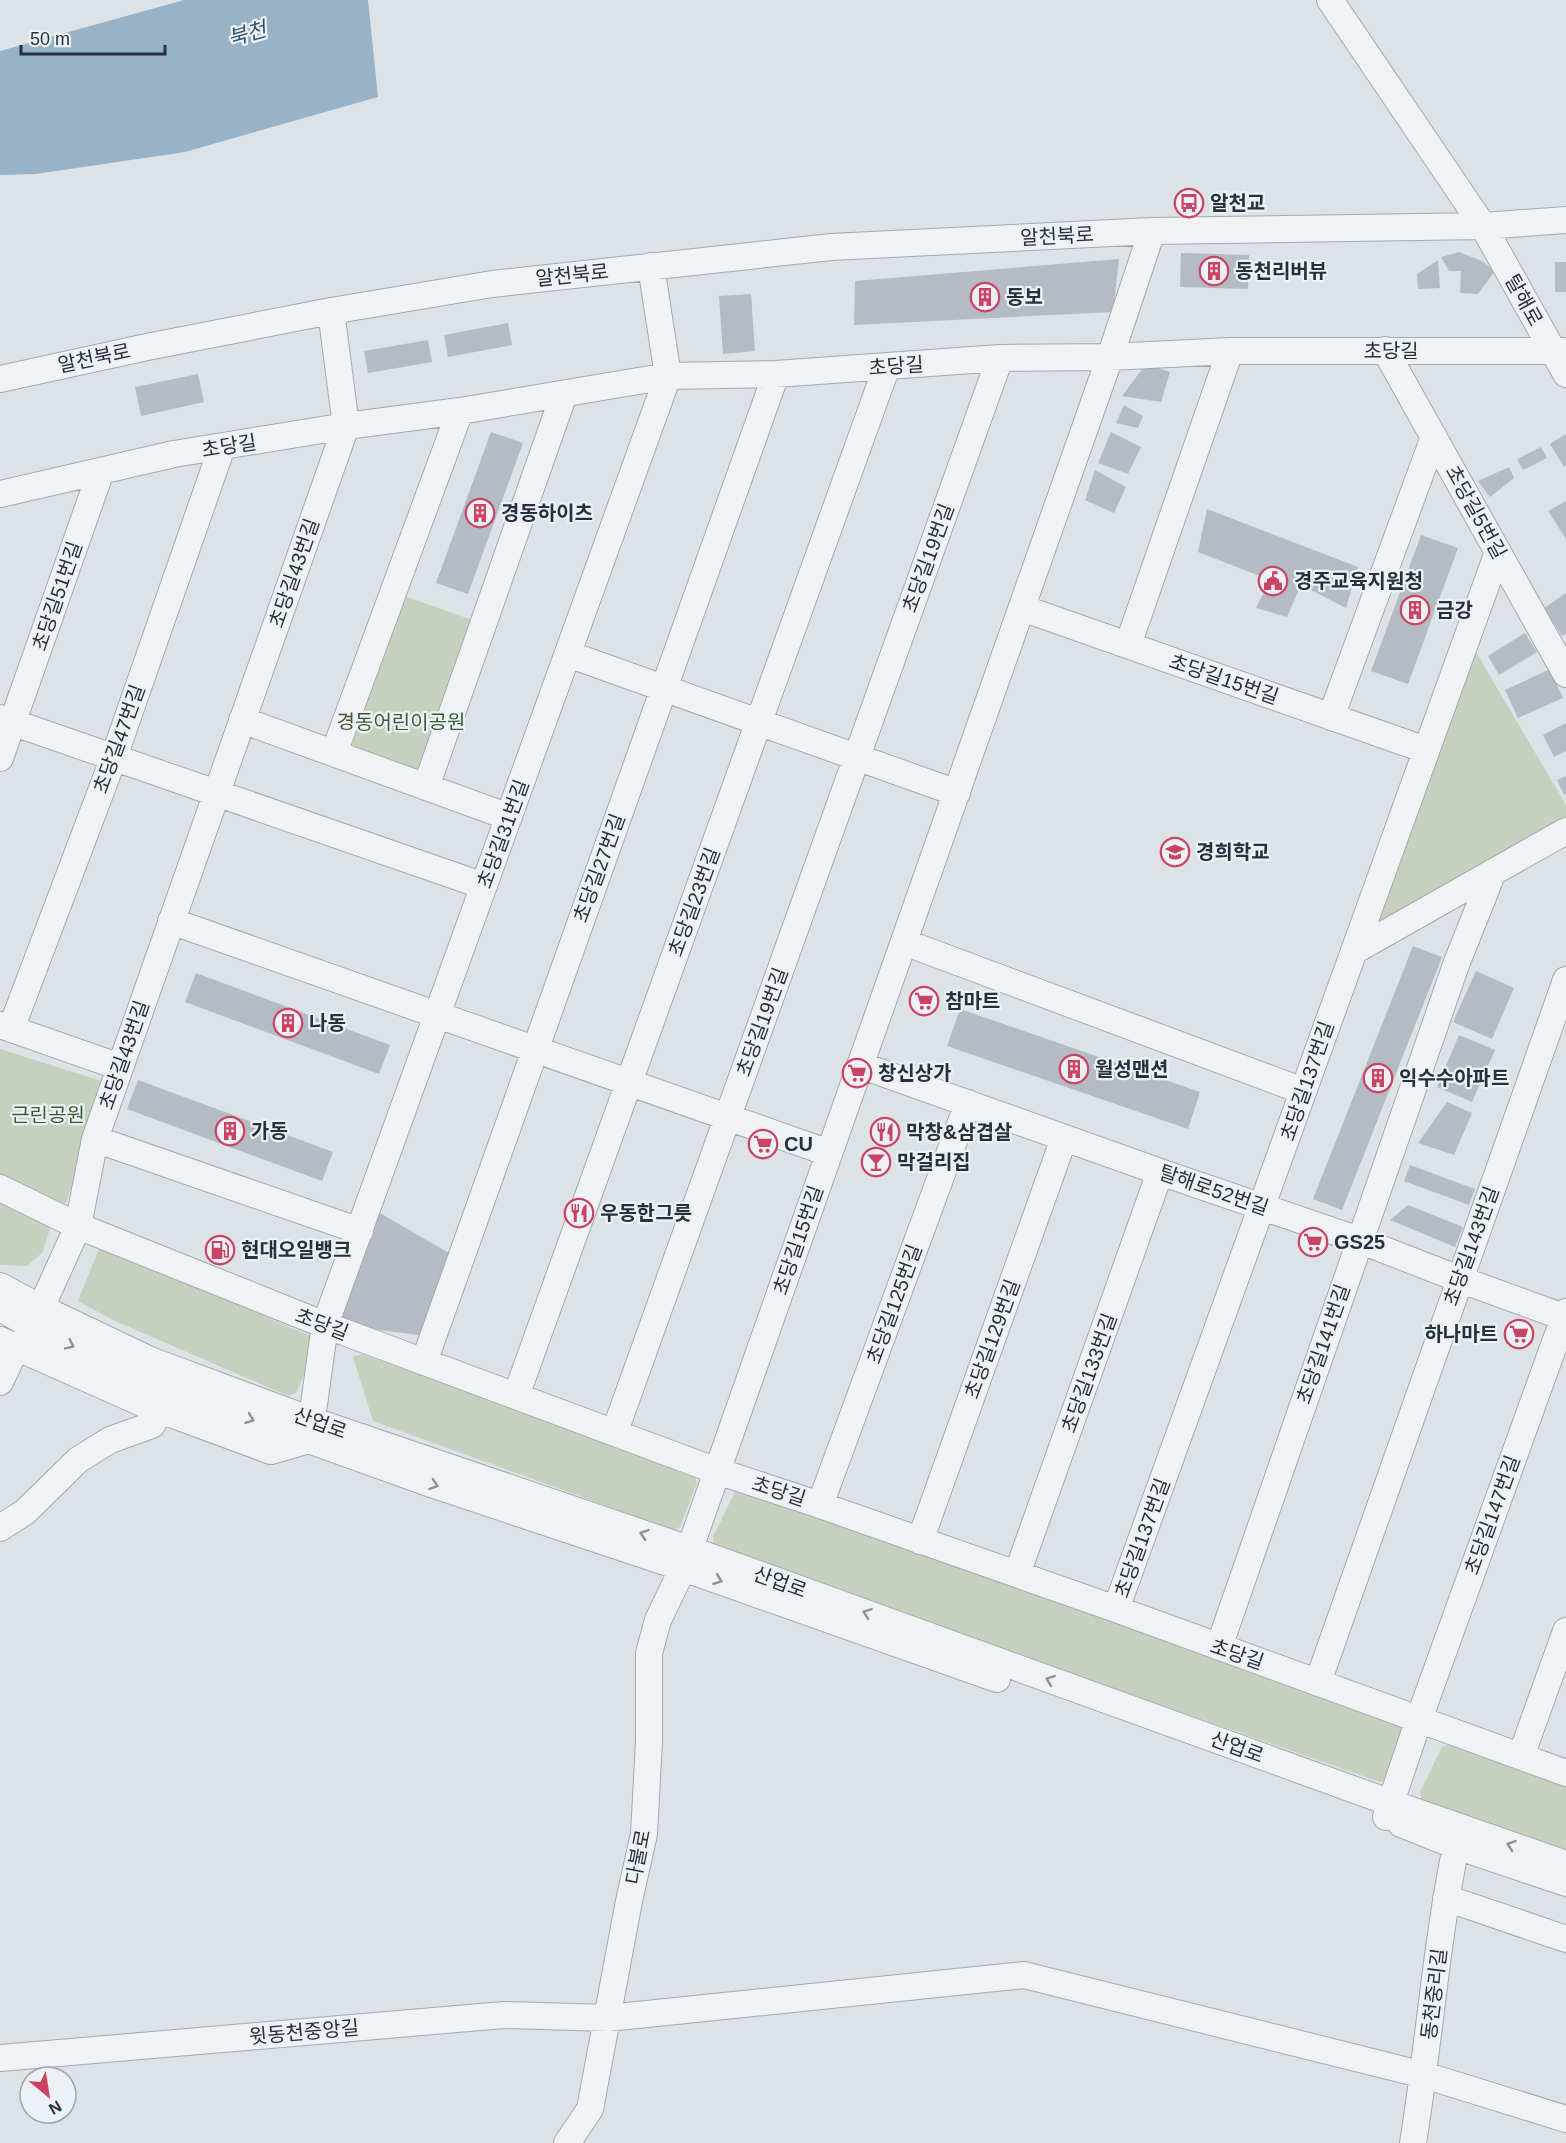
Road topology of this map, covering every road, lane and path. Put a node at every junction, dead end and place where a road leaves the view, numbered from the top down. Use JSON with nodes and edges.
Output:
{"nodes":[{"id":1,"x":1330,"y":0,"type":"edge"},
{"id":2,"x":1566,"y":220,"type":"edge"},
{"id":3,"x":1483,"y":226,"type":"junction"},
{"id":4,"x":1152,"y":231,"type":"junction"},
{"id":5,"x":651,"y":266,"type":"junction"},
{"id":6,"x":330,"y":311,"type":"junction"},
{"id":7,"x":1385,"y":350,"type":"junction"},
{"id":8,"x":1230,"y":351,"type":"junction"},
{"id":9,"x":1559,"y":351,"type":"edge"},
{"id":10,"x":1110,"y":357,"type":"junction"},
{"id":11,"x":999,"y":358,"type":"junction"},
{"id":12,"x":887,"y":366,"type":"junction"},
{"id":13,"x":776,"y":374,"type":"junction"},
{"id":14,"x":1566,"y":374,"type":"edge"},
{"id":15,"x":668,"y":376,"type":"junction"},
{"id":16,"x":0,"y":379,"type":"edge"},
{"id":17,"x":564,"y":394,"type":"junction"},
{"id":18,"x":460,"y":411,"type":"junction"},
{"id":19,"x":346,"y":426,"type":"junction"},
{"id":20,"x":1434,"y":438,"type":"junction"},
{"id":21,"x":222,"y":447,"type":"junction"},
{"id":22,"x":101,"y":471,"type":"junction"},
{"id":23,"x":0,"y":494,"type":"edge"},
{"id":24,"x":1498,"y":552,"type":"junction"},
{"id":25,"x":1022,"y":608,"type":"junction"},
{"id":26,"x":1128,"y":645,"type":"junction"},
{"id":27,"x":568,"y":654,"type":"junction"},
{"id":28,"x":1566,"y":674,"type":"edge"},
{"id":29,"x":664,"y":688,"type":"junction"},
{"id":30,"x":1331,"y":717,"type":"junction"},
{"id":31,"x":6,"y":720,"type":"edge"},
{"id":32,"x":242,"y":720,"type":"junction"},
{"id":33,"x":759,"y":721,"type":"junction"},
{"id":34,"x":1426,"y":750,"type":"junction"},
{"id":35,"x":334,"y":753,"type":"junction"},
{"id":36,"x":114,"y":757,"type":"junction"},
{"id":37,"x":0,"y":758,"type":"edge"},
{"id":38,"x":856,"y":758,"type":"junction"},
{"id":39,"x":426,"y":787,"type":"junction"},
{"id":40,"x":217,"y":793,"type":"junction"},
{"id":41,"x":957,"y":793,"type":"junction"},
{"id":42,"x":509,"y":817,"type":"junction"},
{"id":43,"x":1566,"y":831,"type":"edge"},
{"id":44,"x":1493,"y":872,"type":"junction"},
{"id":45,"x":484,"y":886,"type":"junction"},
{"id":46,"x":171,"y":921,"type":"junction"},
{"id":47,"x":904,"y":942,"type":"junction"},
{"id":48,"x":1354,"y":951,"type":"junction"},
{"id":49,"x":1566,"y":980,"type":"edge"},
{"id":50,"x":438,"y":1015,"type":"junction"},
{"id":51,"x":6,"y":1027,"type":"edge"},
{"id":52,"x":535,"y":1049,"type":"junction"},
{"id":53,"x":860,"y":1065,"type":"junction"},
{"id":54,"x":120,"y":1067,"type":"junction"},
{"id":55,"x":629,"y":1083,"type":"junction"},
{"id":56,"x":1303,"y":1091,"type":"junction"},
{"id":57,"x":968,"y":1103,"type":"junction"},
{"id":58,"x":728,"y":1118,"type":"junction"},
{"id":59,"x":1064,"y":1138,"type":"junction"},
{"id":60,"x":95,"y":1139,"type":"junction"},
{"id":61,"x":829,"y":1153,"type":"junction"},
{"id":62,"x":1160,"y":1172,"type":"junction"},
{"id":63,"x":0,"y":1188,"type":"edge"},
{"id":64,"x":1263,"y":1207,"type":"junction"},
{"id":65,"x":78,"y":1226,"type":"junction"},
{"id":66,"x":360,"y":1231,"type":"junction"},
{"id":67,"x":1359,"y":1240,"type":"junction"},
{"id":68,"x":1458,"y":1280,"type":"junction"},
{"id":69,"x":0,"y":1286,"type":"edge"},
{"id":70,"x":0,"y":1308,"type":"edge"},
{"id":71,"x":1565,"y":1316,"type":"edge"},
{"id":72,"x":37,"y":1318,"type":"junction"},
{"id":73,"x":326,"y":1325,"type":"junction"},
{"id":74,"x":9,"y":1344,"type":"edge"},
{"id":75,"x":424,"y":1362,"type":"junction"},
{"id":76,"x":0,"y":1382,"type":"edge"},
{"id":77,"x":516,"y":1396,"type":"junction"},
{"id":78,"x":160,"y":1410,"type":"junction"},
{"id":79,"x":310,"y":1430,"type":"junction"},
{"id":80,"x":615,"y":1431,"type":"junction"},
{"id":81,"x":717,"y":1471,"type":"junction"},
{"id":82,"x":820,"y":1505,"type":"junction"},
{"id":83,"x":0,"y":1528,"type":"edge"},
{"id":84,"x":920,"y":1541,"type":"junction"},
{"id":85,"x":686,"y":1558,"type":"junction"},
{"id":86,"x":1017,"y":1574,"type":"junction"},
{"id":87,"x":1116,"y":1610,"type":"junction"},
{"id":88,"x":1566,"y":1631,"type":"edge"},
{"id":89,"x":1219,"y":1647,"type":"junction"},
{"id":90,"x":1318,"y":1682,"type":"junction"},
{"id":91,"x":1419,"y":1719,"type":"junction"},
{"id":92,"x":1521,"y":1756,"type":"junction"},
{"id":93,"x":1566,"y":1773,"type":"edge"},
{"id":94,"x":1388,"y":1810,"type":"junction"},
{"id":95,"x":1456,"y":1846,"type":"junction"},
{"id":96,"x":1566,"y":1864,"type":"edge"},
{"id":97,"x":1566,"y":1883,"type":"edge"},
{"id":98,"x":1446,"y":1898,"type":"junction"},
{"id":99,"x":1566,"y":1939,"type":"edge"},
{"id":100,"x":608,"y":2018,"type":"junction"},
{"id":101,"x":0,"y":2058,"type":"edge"},
{"id":102,"x":1424,"y":2075,"type":"junction"},
{"id":103,"x":1566,"y":2119,"type":"edge"},
{"id":104,"x":567,"y":2143,"type":"edge"},
{"id":105,"x":1413,"y":2143,"type":"edge"}],
"edges":[{"from":1,"to":3,"type":"street","name":"탈해로"},
{"from":2,"to":3,"type":"street","name":"알천북로"},
{"from":3,"to":4,"type":"street","name":"알천북로"},
{"from":3,"to":9,"type":"street","name":"탈해로"},
{"from":4,"to":5,"type":"street","name":"알천북로"},
{"from":4,"to":10,"type":"street"},
{"from":5,"to":6,"type":"street","name":"알천북로"},
{"from":5,"to":15,"type":"street"},
{"from":6,"to":16,"type":"street","name":"알천북로"},
{"from":6,"to":19,"type":"street"},
{"from":7,"to":8,"type":"street","name":"초당길"},
{"from":7,"to":9,"type":"street","name":"초당길"},
{"from":7,"to":20,"type":"street","name":"초당길5번길"},
{"from":8,"to":10,"type":"street","name":"초당길"},
{"from":8,"to":26,"type":"street"},
{"from":9,"to":14,"type":"street","name":"탈해로"},
{"from":10,"to":11,"type":"street","name":"초당길"},
{"from":10,"to":25,"type":"street","name":"초당길15번길"},
{"from":11,"to":12,"type":"street","name":"초당길"},
{"from":11,"to":38,"type":"street","name":"초당길19번길"},
{"from":12,"to":13,"type":"street","name":"초당길"},
{"from":12,"to":33,"type":"street","name":"초당길23번길"},
{"from":13,"to":15,"type":"street","name":"초당길"},
{"from":13,"to":29,"type":"street","name":"초당길27번길"},
{"from":15,"to":17,"type":"street","name":"초당길"},
{"from":15,"to":27,"type":"street","name":"초당길31번길"},
{"from":17,"to":18,"type":"street","name":"초당길"},
{"from":17,"to":39,"type":"street"},
{"from":18,"to":19,"type":"street","name":"초당길"},
{"from":18,"to":35,"type":"street"},
{"from":19,"to":21,"type":"street","name":"초당길"},
{"from":19,"to":32,"type":"street","name":"초당길43번길"},
{"from":20,"to":24,"type":"street","name":"초당길5번길"},
{"from":20,"to":30,"type":"street"},
{"from":21,"to":22,"type":"street","name":"초당길"},
{"from":21,"to":36,"type":"street","name":"초당길47번길"},
{"from":22,"to":23,"type":"street","name":"초당길"},
{"from":22,"to":31,"type":"street","name":"초당길51번길"},
{"from":24,"to":28,"type":"street","name":"초당길5번길"},
{"from":24,"to":34,"type":"street","name":"초당길137번길"},
{"from":25,"to":26,"type":"street","name":"초당길15번길"},
{"from":25,"to":41,"type":"street","name":"초당길15번길"},
{"from":26,"to":30,"type":"street","name":"초당길15번길"},
{"from":27,"to":29,"type":"street"},
{"from":27,"to":42,"type":"street","name":"초당길31번길"},
{"from":29,"to":33,"type":"street"},
{"from":29,"to":52,"type":"street","name":"초당길27번길"},
{"from":30,"to":34,"type":"street","name":"초당길15번길"},
{"from":31,"to":36,"type":"street"},
{"from":31,"to":37,"type":"street","name":"초당길51번길"},
{"from":32,"to":35,"type":"street"},
{"from":32,"to":40,"type":"street","name":"초당길43번길"},
{"from":33,"to":38,"type":"street"},
{"from":33,"to":55,"type":"street","name":"초당길23번길"},
{"from":34,"to":48,"type":"street","name":"초당길137번길"},
{"from":35,"to":39,"type":"street"},
{"from":36,"to":40,"type":"street"},
{"from":36,"to":51,"type":"street","name":"초당길47번길"},
{"from":38,"to":41,"type":"street"},
{"from":38,"to":58,"type":"street","name":"초당길19번길"},
{"from":39,"to":42,"type":"street"},
{"from":40,"to":45,"type":"street"},
{"from":40,"to":46,"type":"street","name":"초당길43번길"},
{"from":41,"to":47,"type":"street","name":"초당길15번길"},
{"from":42,"to":45,"type":"street","name":"초당길31번길"},
{"from":43,"to":44,"type":"street"},
{"from":44,"to":48,"type":"street"},
{"from":44,"to":67,"type":"street","name":"초당길141번길"},
{"from":45,"to":50,"type":"street","name":"초당길31번길"},
{"from":46,"to":50,"type":"street"},
{"from":46,"to":54,"type":"street","name":"초당길43번길"},
{"from":47,"to":53,"type":"street","name":"초당길15번길"},
{"from":47,"to":56,"type":"street"},
{"from":48,"to":56,"type":"street","name":"초당길137번길"},
{"from":49,"to":68,"type":"street","name":"초당길143번길"},
{"from":50,"to":52,"type":"street"},
{"from":50,"to":66,"type":"street","name":"초당길31번길"},
{"from":51,"to":54,"type":"street"},
{"from":52,"to":55,"type":"street"},
{"from":52,"to":75,"type":"street","name":"초당길27번길"},
{"from":53,"to":57,"type":"street","name":"탈해로52번길"},
{"from":53,"to":61,"type":"street","name":"초당길15번길"},
{"from":54,"to":60,"type":"street","name":"초당길43번길"},
{"from":55,"to":58,"type":"street"},
{"from":55,"to":77,"type":"street","name":"초당길23번길"},
{"from":56,"to":64,"type":"street","name":"초당길137번길"},
{"from":57,"to":59,"type":"street","name":"탈해로52번길"},
{"from":57,"to":82,"type":"street","name":"초당길125번길"},
{"from":58,"to":61,"type":"street"},
{"from":58,"to":80,"type":"street","name":"초당길19번길"},
{"from":59,"to":62,"type":"street","name":"탈해로52번길"},
{"from":59,"to":84,"type":"street","name":"초당길129번길"},
{"from":60,"to":65,"type":"street","name":"초당길43번길"},
{"from":60,"to":66,"type":"street"},
{"from":61,"to":81,"type":"street","name":"초당길15번길"},
{"from":62,"to":64,"type":"street","name":"탈해로52번길"},
{"from":62,"to":86,"type":"street","name":"초당길133번길"},
{"from":63,"to":65,"type":"street","name":"초당길"},
{"from":64,"to":67,"type":"street","name":"탈해로52번길"},
{"from":64,"to":87,"type":"street","name":"초당길137번길"},
{"from":65,"to":72,"type":"street","name":"초당길43번길"},
{"from":65,"to":73,"type":"street","name":"초당길"},
{"from":66,"to":73,"type":"street","name":"초당길31번길"},
{"from":67,"to":68,"type":"street","name":"탈해로52번길"},
{"from":67,"to":89,"type":"street","name":"초당길141번길"},
{"from":68,"to":71,"type":"street","name":"탈해로52번길"},
{"from":68,"to":90,"type":"street","name":"초당길143번길"},
{"from":69,"to":72,"type":"street","name":"산업로"},
{"from":70,"to":72,"type":"street","name":"산업로"},
{"from":71,"to":91,"type":"street","name":"초당길147번길"},
{"from":72,"to":74,"type":"street","name":"초당길43번길"},
{"from":72,"to":79,"type":"street","name":"산업로"},
{"from":73,"to":75,"type":"street","name":"초당길"},
{"from":73,"to":79,"type":"street","name":"초당길31번길"},
{"from":74,"to":76,"type":"street","name":"초당길43번길"},
{"from":74,"to":78,"type":"street"},
{"from":75,"to":77,"type":"street","name":"초당길"},
{"from":77,"to":80,"type":"street","name":"초당길"},
{"from":78,"to":79,"type":"street"},
{"from":78,"to":83,"type":"street"},
{"from":79,"to":85,"type":"street","name":"산업로"},
{"from":80,"to":81,"type":"street","name":"초당길"},
{"from":81,"to":82,"type":"street","name":"초당길"},
{"from":81,"to":85,"type":"street","name":"초당길15번길"},
{"from":82,"to":84,"type":"street","name":"초당길"},
{"from":84,"to":86,"type":"street","name":"초당길"},
{"from":85,"to":94,"type":"street","name":"산업로"},
{"from":85,"to":100,"type":"street","name":"다불로"},
{"from":86,"to":87,"type":"street","name":"초당길"},
{"from":87,"to":89,"type":"street","name":"초당길"},
{"from":88,"to":92,"type":"street"},
{"from":89,"to":90,"type":"street","name":"초당길"},
{"from":90,"to":91,"type":"street","name":"초당길"},
{"from":91,"to":92,"type":"street","name":"초당길"},
{"from":91,"to":94,"type":"street","name":"초당길147번길"},
{"from":92,"to":93,"type":"street","name":"초당길"},
{"from":94,"to":95,"type":"street","name":"산업로"},
{"from":96,"to":94,"type":"street","name":"산업로","one_way":true},
{"from":95,"to":97,"type":"street","name":"산업로"},
{"from":95,"to":98,"type":"street","name":"동천중리길"},
{"from":98,"to":99,"type":"street"},
{"from":98,"to":102,"type":"street","name":"동천중리길"},
{"from":100,"to":101,"type":"street","name":"윗동천중앙길"},
{"from":100,"to":102,"type":"street","name":"윗동천중앙길"},
{"from":100,"to":104,"type":"street","name":"다불로"},
{"from":102,"to":103,"type":"street","name":"윗동천중앙길"},
{"from":102,"to":105,"type":"street","name":"동천중리길"}]}
